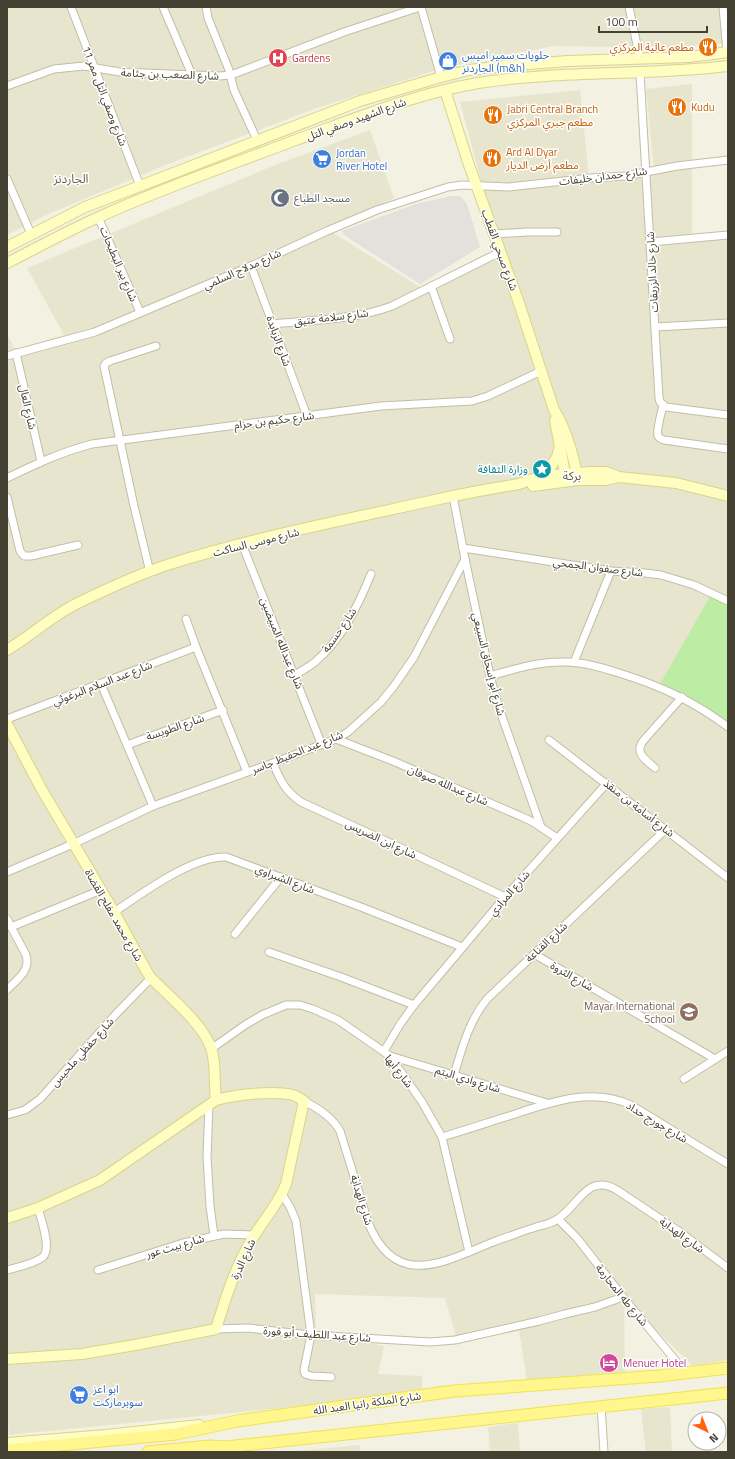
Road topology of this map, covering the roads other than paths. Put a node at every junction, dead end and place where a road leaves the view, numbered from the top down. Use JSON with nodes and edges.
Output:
{"nodes":[{"id":1,"x":71,"y":7,"type":"edge"},
{"id":2,"x":163,"y":7,"type":"edge"},
{"id":3,"x":206,"y":7,"type":"edge"},
{"id":4,"x":421,"y":7,"type":"edge"},
{"id":5,"x":629,"y":7,"type":"edge"},
{"id":6,"x":723,"y":7,"type":"edge"},
{"id":7,"x":727,"y":52,"type":"edge"},
{"id":8,"x":640,"y":59,"type":"junction"},
{"id":9,"x":568,"y":61,"type":"junction"},
{"id":10,"x":545,"y":62,"type":"junction"},
{"id":11,"x":728,"y":66,"type":"edge"},
{"id":12,"x":94,"y":67,"type":"junction"},
{"id":13,"x":640,"y":73,"type":"junction"},
{"id":14,"x":570,"y":74,"type":"junction"},
{"id":15,"x":192,"y":75,"type":"junction"},
{"id":16,"x":231,"y":75,"type":"junction"},
{"id":17,"x":546,"y":76,"type":"junction"},
{"id":18,"x":441,"y":77,"type":"junction"},
{"id":19,"x":7,"y":86,"type":"edge"},
{"id":20,"x":445,"y":90,"type":"junction"},
{"id":21,"x":257,"y":140,"type":"junction"},
{"id":22,"x":728,"y":160,"type":"edge"},
{"id":23,"x":646,"y":172,"type":"junction"},
{"id":24,"x":7,"y":179,"type":"edge"},
{"id":25,"x":140,"y":186,"type":"junction"},
{"id":26,"x":476,"y":186,"type":"junction"},
{"id":27,"x":98,"y":217,"type":"junction"},
{"id":28,"x":557,"y":232,"type":"dead end"},
{"id":29,"x":30,"y":234,"type":"junction"},
{"id":30,"x":494,"y":234,"type":"junction"},
{"id":31,"x":728,"y":235,"type":"edge"},
{"id":32,"x":651,"y":242,"type":"junction"},
{"id":33,"x":7,"y":247,"type":"edge"},
{"id":34,"x":500,"y":252,"type":"junction"},
{"id":35,"x":7,"y":263,"type":"edge"},
{"id":36,"x":251,"y":266,"type":"junction"},
{"id":37,"x":432,"y":286,"type":"junction"},
{"id":38,"x":140,"y":312,"type":"junction"},
{"id":39,"x":728,"y":323,"type":"edge"},
{"id":40,"x":272,"y":324,"type":"junction"},
{"id":41,"x":656,"y":327,"type":"junction"},
{"id":42,"x":450,"y":339,"type":"dead end"},
{"id":43,"x":156,"y":346,"type":"dead end"},
{"id":44,"x":16,"y":353,"type":"junction"},
{"id":45,"x":7,"y":356,"type":"edge"},
{"id":46,"x":541,"y":371,"type":"junction"},
{"id":47,"x":663,"y":405,"type":"junction"},
{"id":48,"x":554,"y":410,"type":"junction"},
{"id":49,"x":728,"y":415,"type":"edge"},
{"id":50,"x":307,"y":416,"type":"junction"},
{"id":51,"x":120,"y":440,"type":"junction"},
{"id":52,"x":560,"y":446,"type":"junction"},
{"id":53,"x":728,"y":449,"type":"edge"},
{"id":54,"x":41,"y":461,"type":"junction"},
{"id":55,"x":577,"y":476,"type":"junction"},
{"id":56,"x":544,"y":477,"type":"junction"},
{"id":57,"x":566,"y":477,"type":"junction"},
{"id":58,"x":7,"y":478,"type":"edge"},
{"id":59,"x":519,"y":484,"type":"junction"},
{"id":60,"x":453,"y":496,"type":"junction"},
{"id":61,"x":728,"y":496,"type":"edge"},
{"id":62,"x":7,"y":497,"type":"edge"},
{"id":63,"x":242,"y":544,"type":"junction"},
{"id":64,"x":78,"y":545,"type":"dead end"},
{"id":65,"x":463,"y":548,"type":"junction"},
{"id":66,"x":465,"y":559,"type":"junction"},
{"id":67,"x":611,"y":571,"type":"junction"},
{"id":68,"x":150,"y":572,"type":"junction"},
{"id":69,"x":370,"y":574,"type":"dead end"},
{"id":70,"x":728,"y":601,"type":"edge"},
{"id":71,"x":186,"y":619,"type":"dead end"},
{"id":72,"x":196,"y":647,"type":"junction"},
{"id":73,"x":8,"y":650,"type":"edge"},
{"id":74,"x":574,"y":662,"type":"junction"},
{"id":75,"x":295,"y":675,"type":"junction"},
{"id":76,"x":490,"y":676,"type":"junction"},
{"id":77,"x":101,"y":684,"type":"junction"},
{"id":78,"x":682,"y":697,"type":"junction"},
{"id":79,"x":223,"y":710,"type":"junction"},
{"id":80,"x":7,"y":719,"type":"edge"},
{"id":81,"x":7,"y":724,"type":"edge"},
{"id":82,"x":728,"y":727,"type":"edge"},
{"id":83,"x":336,"y":739,"type":"junction"},
{"id":84,"x":549,"y":740,"type":"dead end"},
{"id":85,"x":321,"y":743,"type":"junction"},
{"id":86,"x":127,"y":744,"type":"junction"},
{"id":87,"x":273,"y":763,"type":"junction"},
{"id":88,"x":655,"y":768,"type":"dead end"},
{"id":89,"x":247,"y":772,"type":"junction"},
{"id":90,"x":607,"y":783,"type":"junction"},
{"id":91,"x":153,"y":806,"type":"junction"},
{"id":92,"x":541,"y":827,"type":"junction"},
{"id":93,"x":666,"y":829,"type":"junction"},
{"id":94,"x":557,"y":838,"type":"junction"},
{"id":95,"x":73,"y":844,"type":"junction"},
{"id":96,"x":7,"y":872,"type":"edge"},
{"id":97,"x":281,"y":877,"type":"junction"},
{"id":98,"x":728,"y":878,"type":"edge"},
{"id":99,"x":101,"y":890,"type":"junction"},
{"id":100,"x":505,"y":897,"type":"junction"},
{"id":101,"x":114,"y":912,"type":"junction"},
{"id":102,"x":7,"y":919,"type":"edge"},
{"id":103,"x":11,"y":927,"type":"junction"},
{"id":104,"x":235,"y":934,"type":"dead end"},
{"id":105,"x":462,"y":947,"type":"junction"},
{"id":106,"x":270,"y":952,"type":"dead end"},
{"id":107,"x":534,"y":954,"type":"junction"},
{"id":108,"x":151,"y":978,"type":"junction"},
{"id":109,"x":7,"y":990,"type":"edge"},
{"id":110,"x":414,"y":1005,"type":"junction"},
{"id":111,"x":212,"y":1049,"type":"junction"},
{"id":112,"x":728,"y":1051,"type":"edge"},
{"id":113,"x":387,"y":1054,"type":"junction"},
{"id":114,"x":714,"y":1059,"type":"junction"},
{"id":115,"x":454,"y":1075,"type":"junction"},
{"id":116,"x":684,"y":1079,"type":"dead end"},
{"id":117,"x":304,"y":1101,"type":"junction"},
{"id":118,"x":212,"y":1102,"type":"junction"},
{"id":119,"x":547,"y":1103,"type":"junction"},
{"id":120,"x":7,"y":1115,"type":"edge"},
{"id":121,"x":442,"y":1137,"type":"junction"},
{"id":122,"x":728,"y":1164,"type":"edge"},
{"id":123,"x":282,"y":1194,"type":"junction"},
{"id":124,"x":38,"y":1208,"type":"junction"},
{"id":125,"x":7,"y":1218,"type":"edge"},
{"id":126,"x":558,"y":1219,"type":"junction"},
{"id":127,"x":254,"y":1235,"type":"junction"},
{"id":128,"x":214,"y":1236,"type":"junction"},
{"id":129,"x":469,"y":1252,"type":"junction"},
{"id":130,"x":728,"y":1268,"type":"edge"},
{"id":131,"x":7,"y":1270,"type":"edge"},
{"id":132,"x":98,"y":1270,"type":"dead end"},
{"id":133,"x":623,"y":1297,"type":"junction"},
{"id":134,"x":216,"y":1329,"type":"junction"},
{"id":135,"x":311,"y":1334,"type":"junction"},
{"id":136,"x":7,"y":1359,"type":"edge"},
{"id":137,"x":728,"y":1368,"type":"edge"},
{"id":138,"x":686,"y":1372,"type":"junction"},
{"id":139,"x":331,"y":1377,"type":"dead end"},
{"id":140,"x":728,"y":1393,"type":"edge"},
{"id":141,"x":601,"y":1406,"type":"junction"},
{"id":142,"x":237,"y":1420,"type":"junction"},
{"id":143,"x":7,"y":1443,"type":"edge"},
{"id":144,"x":226,"y":1447,"type":"junction"},
{"id":145,"x":7,"y":1450,"type":"edge"},
{"id":146,"x":148,"y":1452,"type":"edge"},
{"id":147,"x":202,"y":1452,"type":"edge"},
{"id":148,"x":604,"y":1452,"type":"edge"}],
"edges":[{"from":1,"to":12,"type":"street","name":"شارع وصفي التل ممر 11"},
{"from":2,"to":15,"type":"street"},
{"from":3,"to":16,"type":"street"},
{"from":4,"to":16,"type":"street","name":"شارع الصعب بن جثامة"},
{"from":4,"to":18,"type":"street"},
{"from":5,"to":8,"type":"street"},
{"from":6,"to":7,"type":"street"},
{"from":7,"to":8,"type":"street","name":"شارع الشهيد وصفي التل"},
{"from":8,"to":9,"type":"street","name":"شارع الشهيد وصفي التل"},
{"from":9,"to":10,"type":"street","name":"شارع الشهيد وصفي التل"},
{"from":9,"to":14,"type":"street"},
{"from":10,"to":17,"type":"street"},
{"from":10,"to":18,"type":"street","name":"شارع الشهيد وصفي التل"},
{"from":11,"to":13,"type":"street","name":"شارع الشهيد وصفي التل"},
{"from":12,"to":15,"type":"street","name":"شارع الصعب بن جثامة"},
{"from":12,"to":19,"type":"street","name":"شارع الصعب بن جثامة"},
{"from":12,"to":25,"type":"street","name":"شارع وصفي التل ممر 11"},
{"from":13,"to":14,"type":"street","name":"شارع الشهيد وصفي التل"},
{"from":13,"to":23,"type":"street","name":"شارع خالد الزريقات"},
{"from":14,"to":17,"type":"street","name":"شارع الشهيد وصفي التل"},
{"from":15,"to":16,"type":"street","name":"شارع الصعب بن جثامة"},
{"from":16,"to":21,"type":"street"},
{"from":17,"to":20,"type":"street","name":"شارع الشهيد وصفي التل"},
{"from":18,"to":21,"type":"street","name":"شارع الشهيد وصفي التل"},
{"from":20,"to":26,"type":"street","name":"شارع صبحي القطب"},
{"from":20,"to":27,"type":"street","name":"شارع الشهيد وصفي التل"},
{"from":21,"to":25,"type":"street","name":"شارع الشهيد وصفي التل"},
{"from":22,"to":23,"type":"street","name":"شارع حمدان خليفات"},
{"from":23,"to":26,"type":"street","name":"شارع حمدان خليفات"},
{"from":23,"to":32,"type":"street","name":"شارع خالد الزريقات"},
{"from":24,"to":29,"type":"street"},
{"from":25,"to":29,"type":"street","name":"شارع الشهيد وصفي التل"},
{"from":26,"to":30,"type":"street","name":"شارع صبحي القطب"},
{"from":26,"to":36,"type":"street","name":"شارع مدلاج السلمي"},
{"from":27,"to":35,"type":"street","name":"شارع الشهيد وصفي التل"},
{"from":27,"to":38,"type":"street","name":"شارع بير البطيحات"},
{"from":28,"to":30,"type":"street"},
{"from":29,"to":33,"type":"street","name":"شارع الشهيد وصفي التل"},
{"from":30,"to":34,"type":"street","name":"شارع صبحي القطب"},
{"from":31,"to":32,"type":"street"},
{"from":32,"to":41,"type":"street","name":"شارع خالد الزريقات"},
{"from":34,"to":37,"type":"street","name":"شارع سلامة عتيق"},
{"from":34,"to":46,"type":"street","name":"شارع صبحي القطب"},
{"from":36,"to":38,"type":"street","name":"شارع مدلاج السلمي"},
{"from":36,"to":40,"type":"street","name":"شارع الزبابدة"},
{"from":37,"to":40,"type":"street","name":"شارع سلامة عتيق"},
{"from":37,"to":42,"type":"street"},
{"from":38,"to":44,"type":"street","name":"شارع مدلاج السلمي"},
{"from":39,"to":41,"type":"street"},
{"from":40,"to":50,"type":"street","name":"شارع الزبابدة"},
{"from":41,"to":47,"type":"street","name":"شارع خالد الزريقات"},
{"from":43,"to":51,"type":"street"},
{"from":44,"to":45,"type":"street","name":"شارع مدلاج السلمي"},
{"from":44,"to":54,"type":"street","name":"شارع العال"},
{"from":46,"to":48,"type":"street","name":"شارع صبحي القطب"},
{"from":46,"to":50,"type":"street","name":"شارع حكيم بن حزام"},
{"from":47,"to":49,"type":"street"},
{"from":47,"to":53,"type":"street"},
{"from":48,"to":52,"type":"street","name":"شارع صبحي القطب"},
{"from":48,"to":55,"type":"street","name":"شارع صبحي القطب"},
{"from":50,"to":51,"type":"street","name":"شارع حكيم بن حزام"},
{"from":51,"to":54,"type":"street","name":"شارع حكيم بن حزام"},
{"from":51,"to":68,"type":"street"},
{"from":52,"to":56,"type":"street"},
{"from":52,"to":57,"type":"street","name":"شارع صبحي القطب"},
{"from":54,"to":58,"type":"street","name":"شارع حكيم بن حزام"},
{"from":55,"to":57,"type":"street","name":"شارع موسى الساكت"},
{"from":55,"to":61,"type":"street","name":"شارع موسى الساكت"},
{"from":56,"to":57,"type":"street","name":"شارع موسى الساكت"},
{"from":56,"to":59,"type":"street","name":"شارع موسى الساكت"},
{"from":57,"to":59,"type":"street","name":"شارع موسى الساكت"},
{"from":59,"to":60,"type":"street","name":"شارع موسى الساكت"},
{"from":60,"to":63,"type":"street","name":"شارع موسى الساكت"},
{"from":60,"to":65,"type":"street","name":"شارع أبو إسحاق السبيعي"},
{"from":62,"to":64,"type":"street"},
{"from":63,"to":68,"type":"street","name":"شارع موسى الساكت"},
{"from":63,"to":75,"type":"street","name":"شارع عبدالله المبيضين"},
{"from":65,"to":66,"type":"street","name":"شارع أبو إسحاق السبيعي"},
{"from":65,"to":67,"type":"street","name":"شارع صفوان الجمحي"},
{"from":66,"to":76,"type":"street","name":"شارع أبو إسحاق السبيعي"},
{"from":66,"to":83,"type":"street","name":"شارع عبد الحفيظ جاسر"},
{"from":67,"to":70,"type":"street","name":"شارع صفوان الجمحي"},
{"from":67,"to":74,"type":"street"},
{"from":68,"to":73,"type":"street","name":"شارع موسى الساكت"},
{"from":69,"to":75,"type":"street","name":"شارع حسمة"},
{"from":71,"to":72,"type":"street"},
{"from":72,"to":77,"type":"street","name":"شارع عبد السلام البرغوثي"},
{"from":72,"to":79,"type":"street"},
{"from":74,"to":76,"type":"street"},
{"from":74,"to":78,"type":"street"},
{"from":75,"to":85,"type":"street","name":"شارع عبدالله المبيضين"},
{"from":76,"to":92,"type":"street","name":"شارع أبو إسحاق السبيعي"},
{"from":77,"to":80,"type":"street","name":"شارع عبد السلام البرغوثي"},
{"from":77,"to":86,"type":"street"},
{"from":78,"to":82,"type":"street"},
{"from":78,"to":88,"type":"street"},
{"from":79,"to":86,"type":"street","name":"شارع الطويسة"},
{"from":79,"to":89,"type":"street"},
{"from":81,"to":95,"type":"street","name":"شارع محمد مفلح القضاة"},
{"from":83,"to":85,"type":"street","name":"شارع عبد الحفيظ جاسر"},
{"from":83,"to":92,"type":"street","name":"شارع عبدالله صوفان"},
{"from":84,"to":90,"type":"street","name":"شارع أسامة بن منقذ"},
{"from":85,"to":87,"type":"street","name":"شارع عبد الحفيظ جاسر"},
{"from":86,"to":91,"type":"street"},
{"from":87,"to":89,"type":"street","name":"شارع عبد الحفيظ جاسر"},
{"from":87,"to":100,"type":"street","name":"شارع ابن الضريس"},
{"from":89,"to":91,"type":"street","name":"شارع عبد الحفيظ جاسر"},
{"from":90,"to":93,"type":"street","name":"شارع أسامة بن منقذ"},
{"from":90,"to":94,"type":"street","name":"شارع المرادي"},
{"from":91,"to":95,"type":"street","name":"شارع عبد الحفيظ جاسر"},
{"from":92,"to":94,"type":"street","name":"شارع عبدالله صوفان"},
{"from":93,"to":98,"type":"street","name":"شارع أسامة بن منقذ"},
{"from":93,"to":107,"type":"street","name":"شارع القناعة"},
{"from":94,"to":100,"type":"street","name":"شارع المرادي"},
{"from":95,"to":96,"type":"street","name":"شارع عبد الحفيظ جاسر"},
{"from":95,"to":99,"type":"street","name":"شارع محمد مفلح القضاة"},
{"from":97,"to":101,"type":"street","name":"شارع الشبراوي"},
{"from":97,"to":104,"type":"street"},
{"from":97,"to":105,"type":"street","name":"شارع الشبراوي"},
{"from":99,"to":101,"type":"street","name":"شارع محمد مفلح القضاة"},
{"from":99,"to":103,"type":"street"},
{"from":100,"to":105,"type":"street","name":"شارع المرادي"},
{"from":101,"to":108,"type":"street","name":"شارع محمد مفلح القضاة"},
{"from":102,"to":103,"type":"street"},
{"from":103,"to":109,"type":"street"},
{"from":105,"to":110,"type":"street","name":"شارع المرادي"},
{"from":106,"to":110,"type":"street"},
{"from":107,"to":114,"type":"street","name":"شارع الثروة"},
{"from":107,"to":115,"type":"street","name":"شارع القناعة"},
{"from":108,"to":111,"type":"street","name":"شارع محمد مفلح القضاة"},
{"from":108,"to":120,"type":"street","name":"شارع حفظي ملحيس"},
{"from":110,"to":113,"type":"street","name":"شارع المرادي"},
{"from":111,"to":113,"type":"street","name":"شارع أبها"},
{"from":111,"to":118,"type":"street","name":"شارع محمد مفلح القضاة"},
{"from":112,"to":114,"type":"street"},
{"from":113,"to":115,"type":"street","name":"شارع وادي اليتم"},
{"from":113,"to":121,"type":"street","name":"شارع أبها"},
{"from":114,"to":116,"type":"street"},
{"from":115,"to":119,"type":"street","name":"شارع وادي اليتم"},
{"from":117,"to":118,"type":"street","name":"شارع الهداية"},
{"from":117,"to":123,"type":"street","name":"شارع الدرة"},
{"from":117,"to":129,"type":"street","name":"شارع الهداية"},
{"from":118,"to":124,"type":"street","name":"شارع الهداية"},
{"from":118,"to":128,"type":"street"},
{"from":119,"to":121,"type":"street","name":"شارع جورج حداد"},
{"from":119,"to":122,"type":"street","name":"شارع جورج حداد"},
{"from":121,"to":129,"type":"street","name":"شارع أبها"},
{"from":123,"to":127,"type":"street","name":"شارع الدرة"},
{"from":123,"to":135,"type":"street"},
{"from":124,"to":125,"type":"street","name":"شارع الهداية"},
{"from":124,"to":131,"type":"street"},
{"from":126,"to":129,"type":"street","name":"شارع الهداية"},
{"from":126,"to":130,"type":"street","name":"شارع الهداية"},
{"from":126,"to":133,"type":"street","name":"شارع طه المحارمة"},
{"from":127,"to":128,"type":"street","name":"شارع بيت عور"},
{"from":127,"to":134,"type":"street","name":"شارع الدرة"},
{"from":128,"to":132,"type":"street","name":"شارع بيت عور"},
{"from":133,"to":135,"type":"street","name":"شارع عبد اللطيف أبو قورة"},
{"from":133,"to":138,"type":"street","name":"شارع طه المحارمة"},
{"from":134,"to":135,"type":"street","name":"شارع عبد اللطيف أبو قورة"},
{"from":134,"to":136,"type":"street","name":"شارع عبد اللطيف أبو قورة"},
{"from":135,"to":139,"type":"street"},
{"from":137,"to":138,"type":"main road","name":"شارع الملكة رانيا العبد الله"},
{"from":138,"to":142,"type":"main road","name":"شارع الملكة رانيا العبد الله"},
{"from":140,"to":141,"type":"main road"},
{"from":141,"to":144,"type":"main road"},
{"from":141,"to":148,"type":"street"},
{"from":142,"to":143,"type":"street"},
{"from":142,"to":145,"type":"main road","name":"شارع الملكة رانيا العبد الله"},
{"from":144,"to":146,"type":"main road"},
{"from":144,"to":147,"type":"street"}]}
